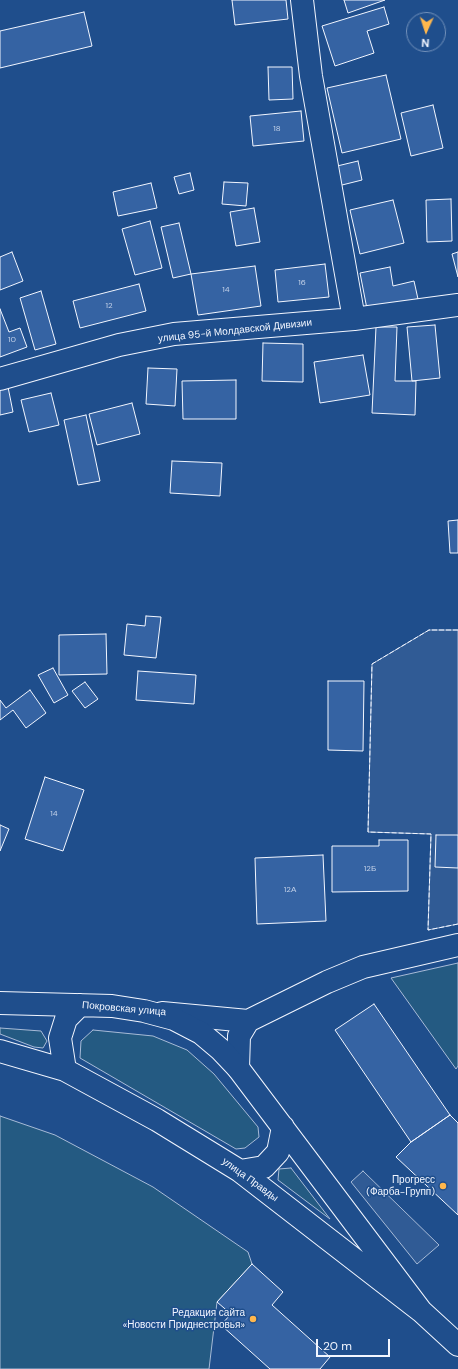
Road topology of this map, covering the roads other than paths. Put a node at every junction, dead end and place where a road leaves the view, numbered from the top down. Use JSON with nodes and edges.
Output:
{"nodes":[{"id":1,"x":302,"y":0,"type":"edge"},
{"id":2,"x":458,"y":305,"type":"edge"},
{"id":3,"x":354,"y":319,"type":"junction"},
{"id":4,"x":0,"y":378,"type":"edge"},
{"id":5,"x":458,"y":945,"type":"edge"},
{"id":6,"x":0,"y":1003,"type":"edge"},
{"id":7,"x":80,"y":1005,"type":"junction"},
{"id":8,"x":144,"y":1011,"type":"junction"},
{"id":9,"x":248,"y":1021,"type":"junction"},
{"id":10,"x":0,"y":1051,"type":"edge"},
{"id":11,"x":238,"y":1068,"type":"junction"},
{"id":12,"x":65,"y":1070,"type":"junction"},
{"id":13,"x":283,"y":1127,"type":"junction"},
{"id":14,"x":240,"y":1171,"type":"junction"},
{"id":15,"x":421,"y":1311,"type":"junction"},
{"id":16,"x":458,"y":1345,"type":"edge"}],
"edges":[{"from":1,"to":3,"type":"main road"},
{"from":2,"to":3,"type":"main road","name":"улица 95-й Молдавской Дивизии"},
{"from":3,"to":4,"type":"main road","name":"улица 95-й Молдавской Дивизии"},
{"from":5,"to":9,"type":"main road"},
{"from":6,"to":7,"type":"main road","name":"Покровская улица"},
{"from":7,"to":8,"type":"main road","name":"Покровская улица"},
{"from":7,"to":12,"type":"main road"},
{"from":8,"to":9,"type":"main road","name":"Покровская улица"},
{"from":8,"to":11,"type":"main road","name":"улица Правды"},
{"from":9,"to":11,"type":"main road"},
{"from":10,"to":12,"type":"main road"},
{"from":11,"to":13,"type":"main road","name":"улица Правды"},
{"from":12,"to":14,"type":"main road","name":"улица Правды"},
{"from":13,"to":14,"type":"main road"},
{"from":13,"to":15,"type":"main road","name":"улица Правды"},
{"from":14,"to":15,"type":"main road","name":"улица Правды"},
{"from":15,"to":16,"type":"main road","name":"улица Правды"}]}
